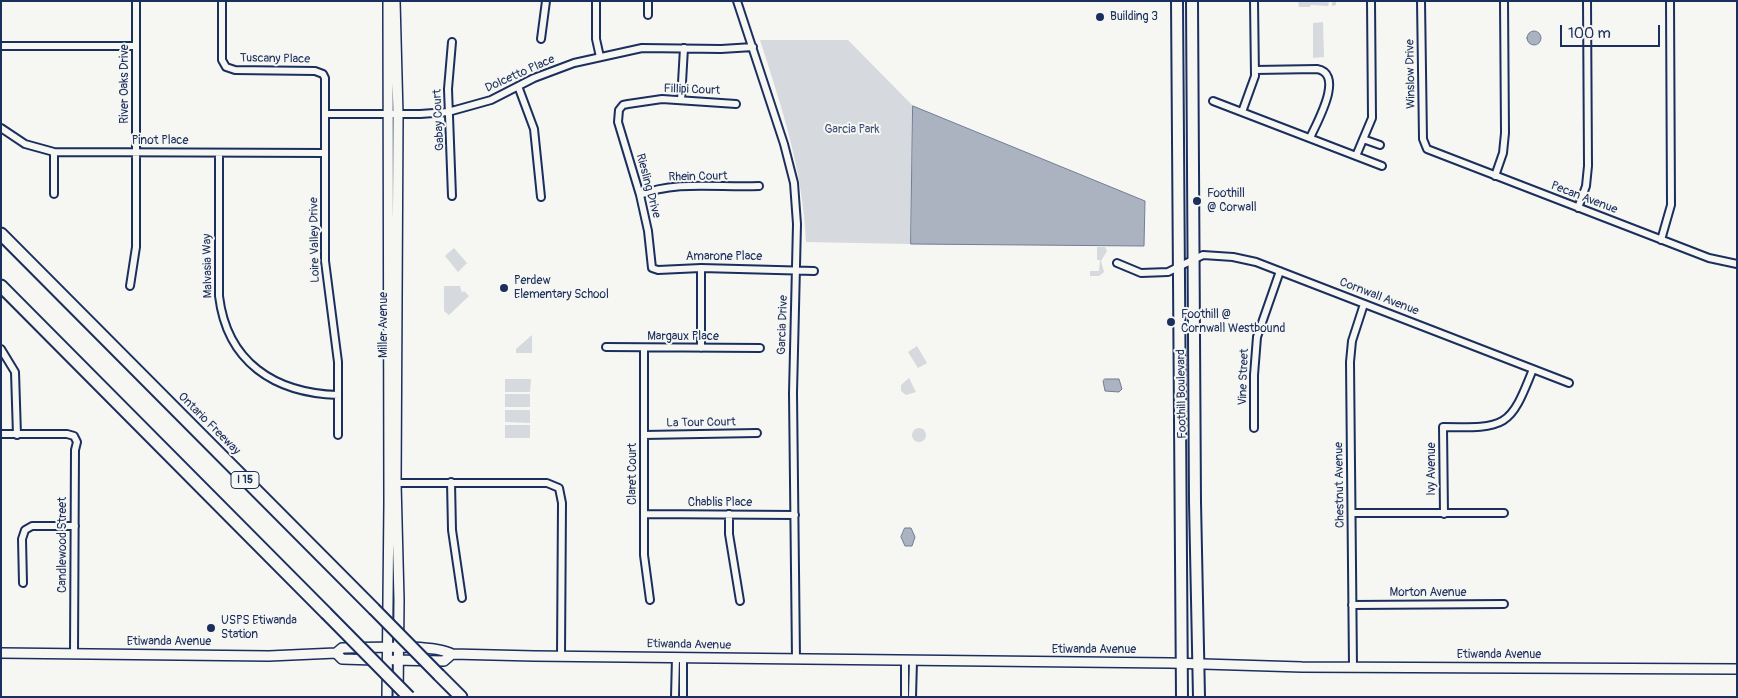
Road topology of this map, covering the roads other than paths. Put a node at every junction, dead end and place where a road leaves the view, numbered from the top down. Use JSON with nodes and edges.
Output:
{"nodes":[{"id":1,"x":136,"y":1,"type":"edge"},
{"id":2,"x":222,"y":1,"type":"edge"},
{"id":3,"x":388,"y":1,"type":"edge"},
{"id":4,"x":395,"y":1,"type":"edge"},
{"id":5,"x":546,"y":1,"type":"edge"},
{"id":6,"x":596,"y":1,"type":"edge"},
{"id":7,"x":648,"y":1,"type":"edge"},
{"id":8,"x":737,"y":1,"type":"edge"},
{"id":9,"x":1177,"y":1,"type":"edge"},
{"id":10,"x":1192,"y":1,"type":"edge"},
{"id":11,"x":1254,"y":1,"type":"edge"},
{"id":12,"x":1371,"y":1,"type":"edge"},
{"id":13,"x":1421,"y":1,"type":"edge"},
{"id":14,"x":1504,"y":1,"type":"edge"},
{"id":15,"x":1587,"y":1,"type":"edge"},
{"id":16,"x":1670,"y":1,"type":"edge"},
{"id":17,"x":648,"y":15,"type":"dead end"},
{"id":18,"x":541,"y":39,"type":"dead end"},
{"id":19,"x":452,"y":42,"type":"dead end"},
{"id":20,"x":1,"y":46,"type":"edge"},
{"id":21,"x":136,"y":46,"type":"junction"},
{"id":22,"x":684,"y":48,"type":"junction"},
{"id":23,"x":753,"y":48,"type":"junction"},
{"id":24,"x":600,"y":57,"type":"junction"},
{"id":25,"x":1255,"y":70,"type":"junction"},
{"id":26,"x":323,"y":74,"type":"joint"},
{"id":27,"x":518,"y":86,"type":"junction"},
{"id":28,"x":681,"y":100,"type":"junction"},
{"id":29,"x":1213,"y":100,"type":"dead end"},
{"id":30,"x":736,"y":104,"type":"dead end"},
{"id":31,"x":619,"y":110,"type":"joint"},
{"id":32,"x":448,"y":112,"type":"junction"},
{"id":33,"x":1242,"y":112,"type":"junction"},
{"id":34,"x":326,"y":114,"type":"junction"},
{"id":35,"x":388,"y":115,"type":"junction"},
{"id":36,"x":398,"y":115,"type":"junction"},
{"id":37,"x":1,"y":128,"type":"edge"},
{"id":38,"x":1310,"y":138,"type":"junction"},
{"id":39,"x":1364,"y":139,"type":"junction"},
{"id":40,"x":1380,"y":145,"type":"dead end"},
{"id":41,"x":1424,"y":146,"type":"joint"},
{"id":42,"x":54,"y":152,"type":"junction"},
{"id":43,"x":136,"y":153,"type":"junction"},
{"id":44,"x":219,"y":153,"type":"junction"},
{"id":45,"x":325,"y":153,"type":"junction"},
{"id":46,"x":1356,"y":156,"type":"junction"},
{"id":47,"x":1382,"y":166,"type":"dead end"},
{"id":48,"x":1496,"y":176,"type":"junction"},
{"id":49,"x":758,"y":186,"type":"dead end"},
{"id":50,"x":54,"y":194,"type":"dead end"},
{"id":51,"x":640,"y":195,"type":"junction"},
{"id":52,"x":452,"y":196,"type":"dead end"},
{"id":53,"x":541,"y":197,"type":"dead end"},
{"id":54,"x":1578,"y":208,"type":"junction"},
{"id":55,"x":1,"y":234,"type":"edge"},
{"id":56,"x":1661,"y":240,"type":"junction"},
{"id":57,"x":1193,"y":260,"type":"junction"},
{"id":58,"x":1117,"y":263,"type":"dead end"},
{"id":59,"x":1737,"y":264,"type":"edge"},
{"id":60,"x":1180,"y":267,"type":"junction"},
{"id":61,"x":652,"y":268,"type":"joint"},
{"id":62,"x":701,"y":268,"type":"junction"},
{"id":63,"x":796,"y":269,"type":"junction"},
{"id":64,"x":814,"y":271,"type":"dead end"},
{"id":65,"x":1280,"y":271,"type":"junction"},
{"id":66,"x":1,"y":286,"type":"edge"},
{"id":67,"x":130,"y":286,"type":"dead end"},
{"id":68,"x":1364,"y":304,"type":"junction"},
{"id":69,"x":606,"y":348,"type":"dead end"},
{"id":70,"x":644,"y":348,"type":"junction"},
{"id":71,"x":701,"y":348,"type":"junction"},
{"id":72,"x":760,"y":348,"type":"dead end"},
{"id":73,"x":1,"y":349,"type":"edge"},
{"id":74,"x":1533,"y":369,"type":"junction"},
{"id":75,"x":1569,"y":384,"type":"dead end"},
{"id":76,"x":338,"y":395,"type":"junction"},
{"id":77,"x":1254,"y":428,"type":"dead end"},
{"id":78,"x":1,"y":434,"type":"edge"},
{"id":79,"x":644,"y":434,"type":"junction"},
{"id":80,"x":757,"y":434,"type":"dead end"},
{"id":81,"x":17,"y":435,"type":"junction"},
{"id":82,"x":338,"y":435,"type":"dead end"},
{"id":83,"x":392,"y":482,"type":"junction"},
{"id":84,"x":451,"y":482,"type":"junction"},
{"id":85,"x":1352,"y":513,"type":"junction"},
{"id":86,"x":1504,"y":513,"type":"dead end"},
{"id":87,"x":644,"y":514,"type":"junction"},
{"id":88,"x":729,"y":514,"type":"junction"},
{"id":89,"x":1444,"y":514,"type":"junction"},
{"id":90,"x":795,"y":515,"type":"junction"},
{"id":91,"x":75,"y":526,"type":"junction"},
{"id":92,"x":23,"y":584,"type":"dead end"},
{"id":93,"x":462,"y":598,"type":"dead end"},
{"id":94,"x":650,"y":600,"type":"dead end"},
{"id":95,"x":740,"y":601,"type":"dead end"},
{"id":96,"x":1504,"y":604,"type":"dead end"},
{"id":97,"x":1352,"y":605,"type":"junction"},
{"id":98,"x":387,"y":648,"type":"junction"},
{"id":99,"x":399,"y":648,"type":"junction"},
{"id":100,"x":1,"y":653,"type":"edge"},
{"id":101,"x":74,"y":654,"type":"junction"},
{"id":102,"x":336,"y":654,"type":"junction"},
{"id":103,"x":452,"y":654,"type":"junction"},
{"id":104,"x":562,"y":656,"type":"junction"},
{"id":105,"x":679,"y":658,"type":"junction"},
{"id":106,"x":796,"y":659,"type":"junction"},
{"id":107,"x":387,"y":660,"type":"junction"},
{"id":108,"x":398,"y":660,"type":"junction"},
{"id":109,"x":909,"y":661,"type":"junction"},
{"id":110,"x":1183,"y":663,"type":"junction"},
{"id":111,"x":1199,"y":663,"type":"junction"},
{"id":112,"x":1353,"y":667,"type":"junction"},
{"id":113,"x":1737,"y":669,"type":"edge"},
{"id":114,"x":387,"y":697,"type":"edge"},
{"id":115,"x":398,"y":697,"type":"edge"},
{"id":116,"x":409,"y":697,"type":"edge"},
{"id":117,"x":460,"y":697,"type":"edge"},
{"id":118,"x":675,"y":697,"type":"edge"},
{"id":119,"x":683,"y":697,"type":"edge"},
{"id":120,"x":905,"y":697,"type":"edge"},
{"id":121,"x":912,"y":697,"type":"edge"},
{"id":122,"x":1182,"y":697,"type":"edge"},
{"id":123,"x":1199,"y":697,"type":"edge"}],
"edges":[{"from":1,"to":21,"type":"street","name":"River Oaks Drive"},
{"from":2,"to":26,"type":"street","name":"Tuscany Place"},
{"from":3,"to":35,"type":"main road","name":"Miller Avenue"},
{"from":4,"to":36,"type":"main road","name":"Miller Avenue"},
{"from":5,"to":18,"type":"street"},
{"from":6,"to":24,"type":"street"},
{"from":7,"to":17,"type":"street"},
{"from":8,"to":23,"type":"street","name":"Garcia Drive"},
{"from":9,"to":60,"type":"main road","name":"Foothill Boulevard"},
{"from":10,"to":57,"type":"main road","name":"Foothill Boulevard"},
{"from":11,"to":25,"type":"street"},
{"from":12,"to":39,"type":"street"},
{"from":13,"to":41,"type":"street","name":"Winslow Drive"},
{"from":14,"to":48,"type":"street"},
{"from":15,"to":54,"type":"street"},
{"from":16,"to":56,"type":"street"},
{"from":19,"to":32,"type":"street","name":"Gabay Court"},
{"from":20,"to":21,"type":"street"},
{"from":21,"to":43,"type":"street","name":"River Oaks Drive"},
{"from":22,"to":23,"type":"street","name":"Dolcetto Place"},
{"from":22,"to":24,"type":"street","name":"Dolcetto Place"},
{"from":22,"to":28,"type":"street"},
{"from":23,"to":63,"type":"street","name":"Garcia Drive"},
{"from":24,"to":27,"type":"street","name":"Dolcetto Place"},
{"from":25,"to":33,"type":"street"},
{"from":25,"to":38,"type":"street"},
{"from":26,"to":34,"type":"street","name":"Loire Valley Drive"},
{"from":27,"to":32,"type":"street","name":"Dolcetto Place"},
{"from":27,"to":53,"type":"street"},
{"from":28,"to":30,"type":"street","name":"Fillipi Court"},
{"from":28,"to":31,"type":"street","name":"Fillipi Court"},
{"from":29,"to":33,"type":"street"},
{"from":31,"to":51,"type":"street","name":"Riesling Drive"},
{"from":32,"to":36,"type":"street","name":"Dolcetto Place"},
{"from":32,"to":52,"type":"street","name":"Gabay Court"},
{"from":33,"to":38,"type":"street"},
{"from":34,"to":35,"type":"street","name":"Dolcetto Place"},
{"from":34,"to":45,"type":"street","name":"Loire Valley Drive"},
{"from":35,"to":36,"type":"street","name":"Dolcetto Place"},
{"from":35,"to":83,"type":"main road","name":"Miller Avenue"},
{"from":36,"to":83,"type":"main road","name":"Miller Avenue"},
{"from":37,"to":42,"type":"street","name":"Pinot Place"},
{"from":38,"to":46,"type":"street"},
{"from":39,"to":40,"type":"street"},
{"from":39,"to":46,"type":"street"},
{"from":41,"to":48,"type":"street","name":"Pecan Avenue"},
{"from":42,"to":43,"type":"street","name":"Pinot Place"},
{"from":42,"to":50,"type":"street"},
{"from":43,"to":44,"type":"street","name":"Pinot Place"},
{"from":43,"to":67,"type":"street","name":"River Oaks Drive"},
{"from":44,"to":45,"type":"street","name":"Pinot Place"},
{"from":44,"to":76,"type":"street","name":"Malvasia Way"},
{"from":45,"to":76,"type":"street","name":"Loire Valley Drive"},
{"from":46,"to":47,"type":"street"},
{"from":48,"to":54,"type":"street","name":"Pecan Avenue"},
{"from":49,"to":51,"type":"street","name":"Rhein Court"},
{"from":51,"to":61,"type":"street","name":"Riesling Drive"},
{"from":54,"to":56,"type":"street","name":"Pecan Avenue"},
{"from":55,"to":117,"type":"highway","name":"Ontario Freeway","number":"I 15","bridge":true},
{"from":56,"to":59,"type":"street","name":"Pecan Avenue"},
{"from":57,"to":60,"type":"street","name":"Cornwall Avenue"},
{"from":57,"to":65,"type":"street","name":"Cornwall Avenue"},
{"from":57,"to":111,"type":"main road","name":"Foothill Boulevard"},
{"from":58,"to":60,"type":"street","name":"Cornwall Avenue"},
{"from":60,"to":110,"type":"main road","name":"Foothill Boulevard"},
{"from":61,"to":62,"type":"street","name":"Amarone Place"},
{"from":62,"to":63,"type":"street","name":"Amarone Place"},
{"from":62,"to":71,"type":"street"},
{"from":63,"to":64,"type":"street","name":"Amarone Place"},
{"from":63,"to":90,"type":"street","name":"Garcia Drive"},
{"from":65,"to":68,"type":"street","name":"Cornwall Avenue"},
{"from":65,"to":77,"type":"street","name":"Vine Street"},
{"from":66,"to":116,"type":"highway","bridge":true},
{"from":68,"to":74,"type":"street","name":"Cornwall Avenue"},
{"from":68,"to":85,"type":"street","name":"Chestnut Avenue"},
{"from":69,"to":70,"type":"street","name":"Margaux Place"},
{"from":70,"to":71,"type":"street","name":"Margaux Place"},
{"from":70,"to":79,"type":"street","name":"Claret Court"},
{"from":71,"to":72,"type":"street","name":"Margaux Place"},
{"from":73,"to":81,"type":"street"},
{"from":74,"to":75,"type":"street","name":"Cornwall Avenue"},
{"from":74,"to":89,"type":"street","name":"Ivy Avenue"},
{"from":76,"to":82,"type":"street","name":"Loire Valley Drive"},
{"from":78,"to":81,"type":"street"},
{"from":79,"to":80,"type":"street","name":"La Tour Court"},
{"from":79,"to":87,"type":"street","name":"Claret Court"},
{"from":81,"to":91,"type":"street","name":"Candlewood Street"},
{"from":83,"to":84,"type":"street"},
{"from":83,"to":98,"type":"main road","name":"Miller Avenue"},
{"from":83,"to":99,"type":"main road","name":"Miller Avenue"},
{"from":84,"to":93,"type":"street"},
{"from":84,"to":104,"type":"street"},
{"from":85,"to":89,"type":"street"},
{"from":85,"to":97,"type":"street","name":"Chestnut Avenue"},
{"from":86,"to":89,"type":"street"},
{"from":87,"to":88,"type":"street","name":"Chablis Place"},
{"from":87,"to":94,"type":"street","name":"Claret Court"},
{"from":88,"to":90,"type":"street","name":"Chablis Place"},
{"from":88,"to":95,"type":"street"},
{"from":90,"to":106,"type":"street","name":"Garcia Drive"},
{"from":91,"to":92,"type":"street"},
{"from":91,"to":101,"type":"street","name":"Candlewood Street"},
{"from":96,"to":97,"type":"street","name":"Morton Avenue"},
{"from":97,"to":112,"type":"street","name":"Chestnut Avenue"},
{"from":98,"to":99,"type":"main road","name":"Etiwanda Avenue"},
{"from":98,"to":102,"type":"main road","name":"Etiwanda Avenue"},
{"from":98,"to":107,"type":"main road","name":"Miller Avenue"},
{"from":99,"to":103,"type":"main road","name":"Etiwanda Avenue"},
{"from":99,"to":108,"type":"main road","name":"Miller Avenue"},
{"from":100,"to":101,"type":"main road","name":"Etiwanda Avenue"},
{"from":101,"to":102,"type":"main road","name":"Etiwanda Avenue"},
{"from":102,"to":107,"type":"main road","name":"Etiwanda Avenue"},
{"from":103,"to":104,"type":"main road","name":"Etiwanda Avenue"},
{"from":103,"to":108,"type":"main road","name":"Etiwanda Avenue"},
{"from":104,"to":105,"type":"main road","name":"Etiwanda Avenue"},
{"from":105,"to":106,"type":"main road","name":"Etiwanda Avenue"},
{"from":105,"to":118,"type":"street"},
{"from":105,"to":119,"type":"street"},
{"from":106,"to":109,"type":"main road","name":"Etiwanda Avenue"},
{"from":107,"to":108,"type":"main road","name":"Etiwanda Avenue"},
{"from":107,"to":114,"type":"main road","name":"Miller Avenue"},
{"from":108,"to":115,"type":"main road","name":"Miller Avenue"},
{"from":109,"to":110,"type":"main road","name":"Etiwanda Avenue"},
{"from":109,"to":120,"type":"street"},
{"from":109,"to":121,"type":"street"},
{"from":110,"to":111,"type":"main road","name":"Etiwanda Avenue"},
{"from":110,"to":122,"type":"main road","name":"Foothill Boulevard"},
{"from":111,"to":112,"type":"main road","name":"Etiwanda Avenue"},
{"from":111,"to":123,"type":"main road","name":"Foothill Boulevard"},
{"from":112,"to":113,"type":"main road","name":"Etiwanda Avenue"}]}
